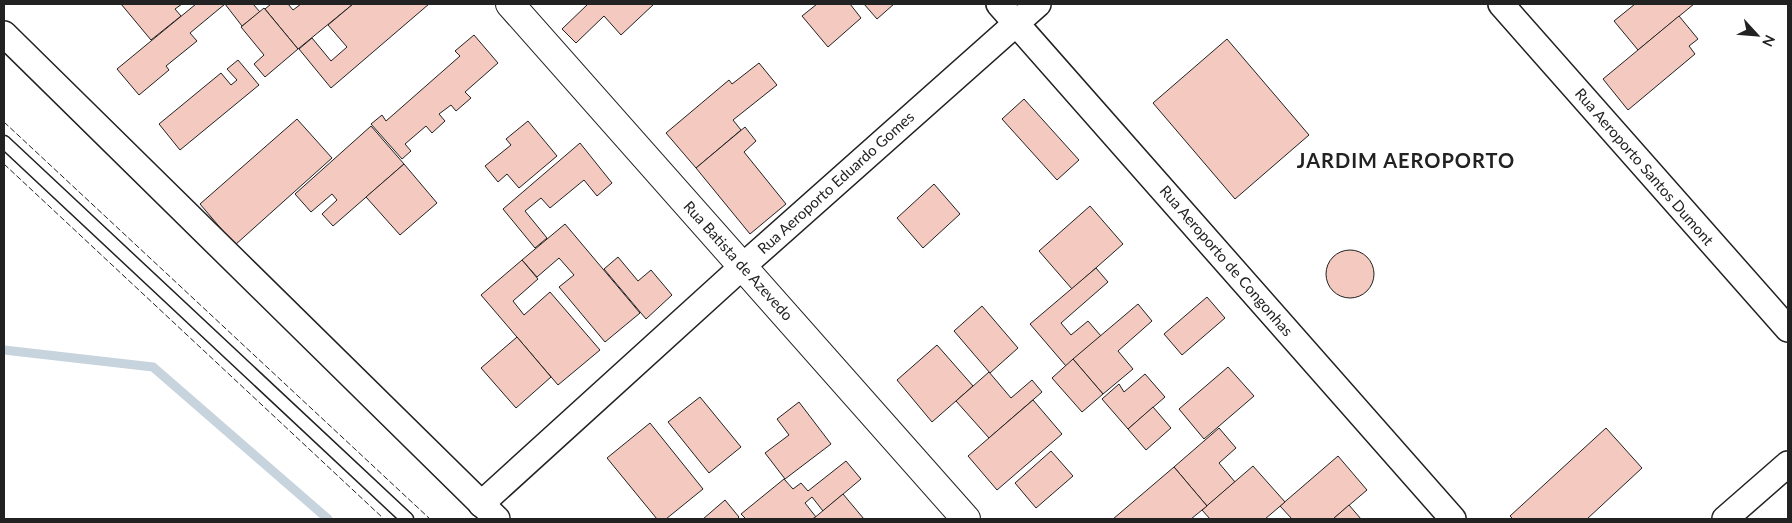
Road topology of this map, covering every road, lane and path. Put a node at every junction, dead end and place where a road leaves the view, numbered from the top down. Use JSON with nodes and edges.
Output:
{"nodes":[{"id":1,"x":510,"y":4,"type":"edge"},
{"id":2,"x":999,"y":4,"type":"edge"},
{"id":3,"x":1038,"y":4,"type":"edge"},
{"id":4,"x":1500,"y":4,"type":"edge"},
{"id":5,"x":1016,"y":23,"type":"junction"},
{"id":6,"x":4,"y":34,"type":"edge"},
{"id":7,"x":4,"y":142,"type":"edge"},
{"id":8,"x":743,"y":266,"type":"junction"},
{"id":9,"x":1788,"y":329,"type":"edge"},
{"id":10,"x":1788,"y":464,"type":"edge"},
{"id":11,"x":489,"y":512,"type":"edge"},
{"id":12,"x":407,"y":519,"type":"edge"},
{"id":13,"x":966,"y":519,"type":"edge"},
{"id":14,"x":1453,"y":519,"type":"edge"},
{"id":15,"x":1725,"y":519,"type":"edge"}],
"edges":[{"from":1,"to":8,"type":"street","name":"Rua Batista de Azevedo"},
{"from":2,"to":5,"type":"street","name":"Rua Aeroporto de Congonhas"},
{"from":3,"to":5,"type":"street","name":"Rua Aeroporto Eduardo Gomes"},
{"from":4,"to":9,"type":"street","name":"Rua Aeroporto Santos Dumont"},
{"from":5,"to":8,"type":"street","name":"Rua Aeroporto Eduardo Gomes"},
{"from":5,"to":14,"type":"street","name":"Rua Aeroporto de Congonhas"},
{"from":6,"to":11,"type":"street"},
{"from":7,"to":12,"type":"lane"},
{"from":8,"to":11,"type":"street","name":"Rua Aeroporto Eduardo Gomes"},
{"from":8,"to":13,"type":"street","name":"Rua Batista de Azevedo"},
{"from":10,"to":15,"type":"street"}]}
